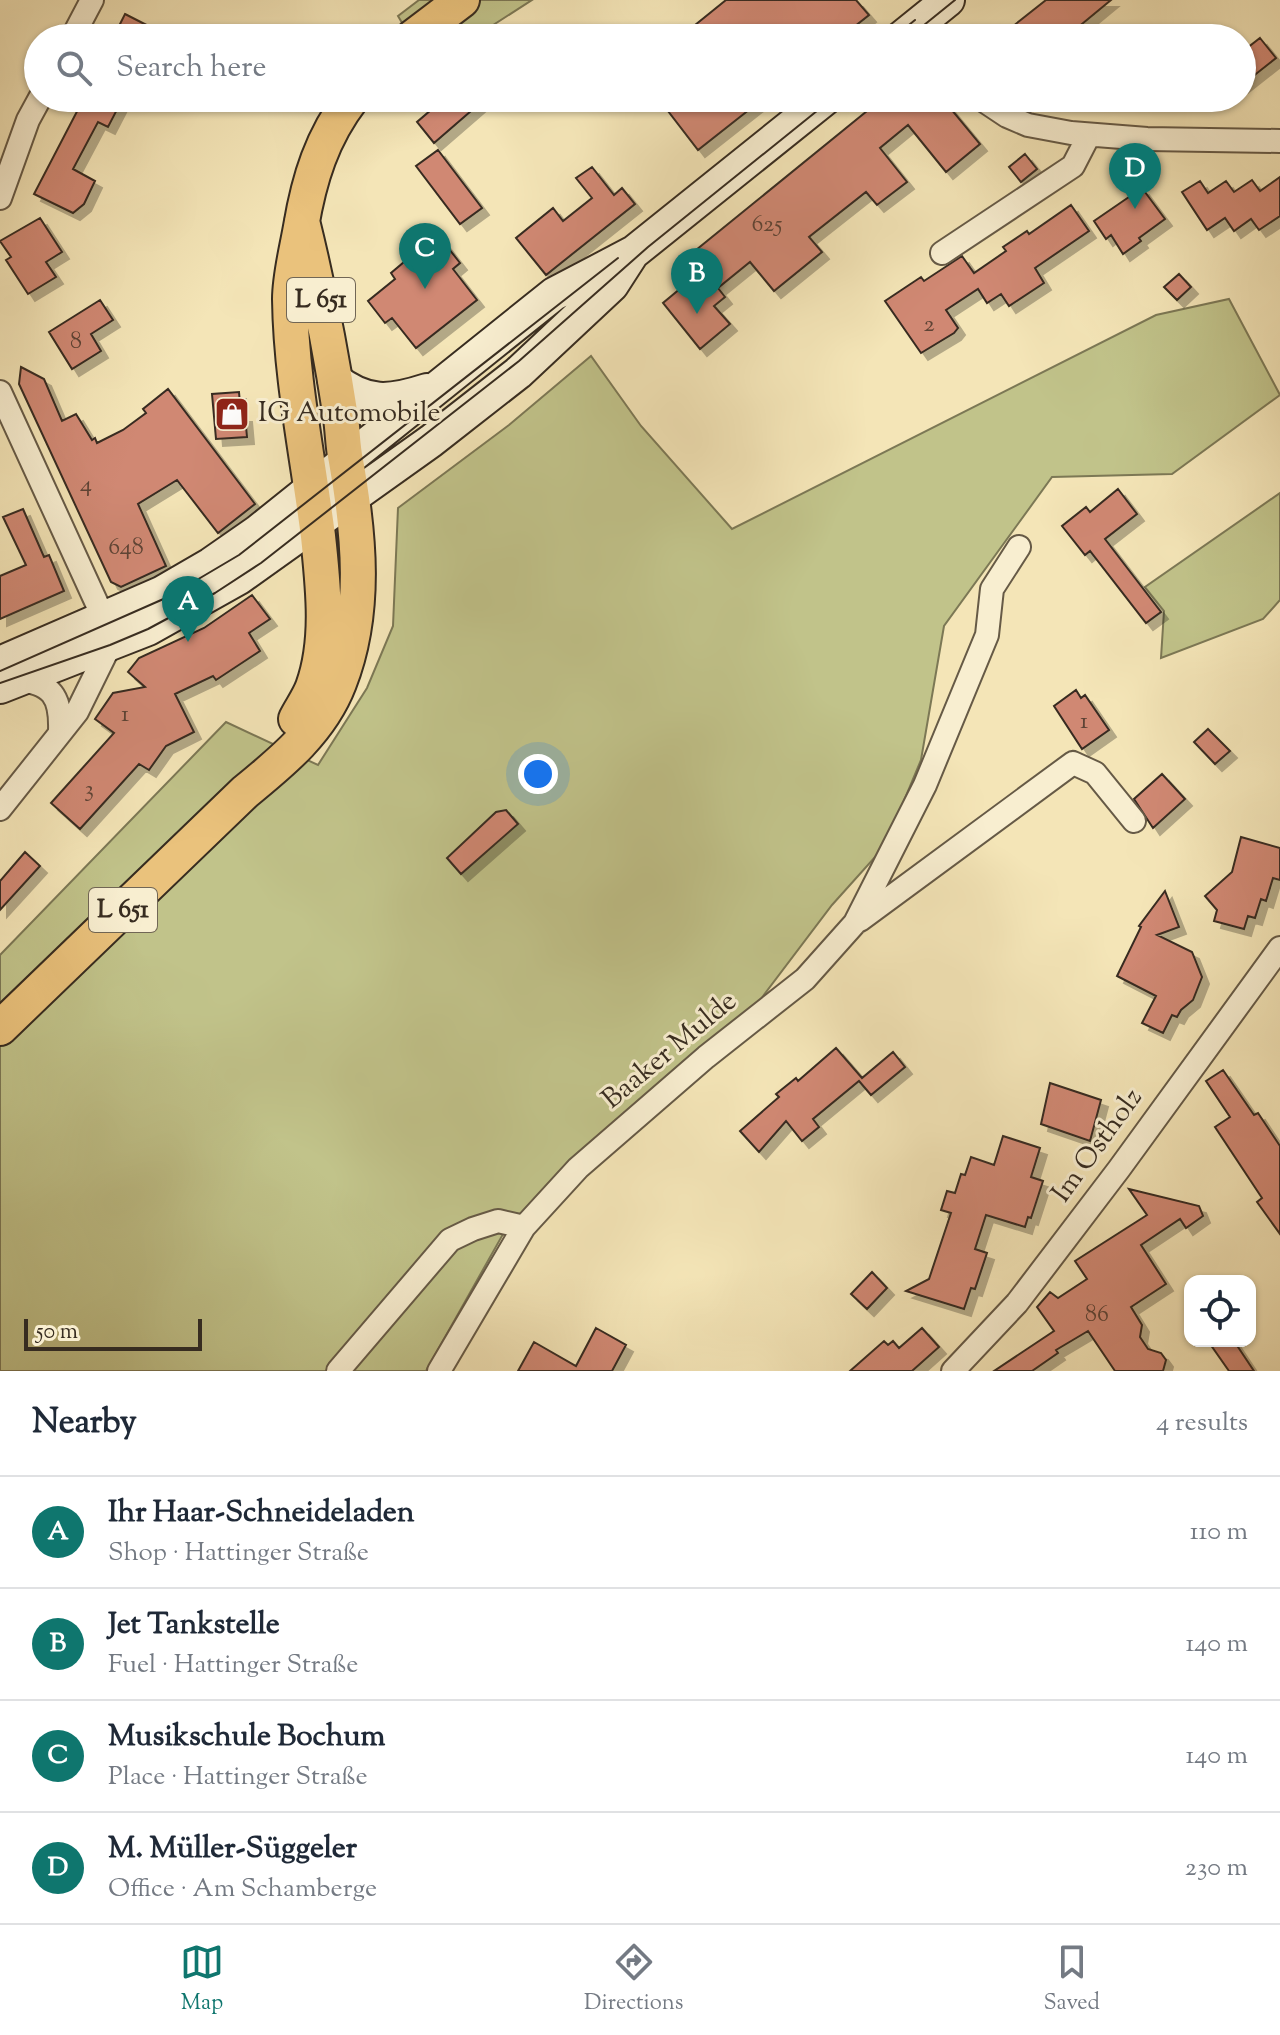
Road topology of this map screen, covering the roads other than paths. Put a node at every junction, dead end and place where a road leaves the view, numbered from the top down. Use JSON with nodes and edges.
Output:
{"nodes":[{"id":1,"x":92,"y":0,"type":"edge"},
{"id":2,"x":462,"y":0,"type":"edge"},
{"id":3,"x":948,"y":0,"type":"edge"},
{"id":4,"x":79,"y":24,"type":"edge"},
{"id":5,"x":430,"y":24,"type":"edge"},
{"id":6,"x":923,"y":24,"type":"edge"},
{"id":7,"x":32,"y":112,"type":"edge"},
{"id":8,"x":341,"y":112,"type":"edge"},
{"id":9,"x":809,"y":112,"type":"edge"},
{"id":10,"x":1001,"y":112,"type":"edge"},
{"id":11,"x":1089,"y":135,"type":"junction"},
{"id":12,"x":1280,"y":141,"type":"edge"},
{"id":13,"x":0,"y":198,"type":"edge"},
{"id":14,"x":302,"y":221,"type":"junction"},
{"id":15,"x":634,"y":252,"type":"junction"},
{"id":16,"x":942,"y":253,"type":"dead end"},
{"id":17,"x":334,"y":379,"type":"junction"},
{"id":18,"x":438,"y":387,"type":"junction"},
{"id":19,"x":0,"y":392,"type":"edge"},
{"id":20,"x":346,"y":460,"type":"junction"},
{"id":21,"x":351,"y":498,"type":"junction"},
{"id":22,"x":314,"y":504,"type":"junction"},
{"id":23,"x":1019,"y":547,"type":"dead end"},
{"id":24,"x":107,"y":632,"type":"junction"},
{"id":25,"x":6,"y":677,"type":"edge"},
{"id":26,"x":60,"y":730,"type":"junction"},
{"id":27,"x":245,"y":792,"type":"junction"},
{"id":28,"x":0,"y":809,"type":"edge"},
{"id":29,"x":1134,"y":821,"type":"dead end"},
{"id":30,"x":855,"y":923,"type":"junction"},
{"id":31,"x":1280,"y":948,"type":"edge"},
{"id":32,"x":0,"y":1028,"type":"edge"},
{"id":33,"x":524,"y":1227,"type":"junction"},
{"id":34,"x":338,"y":1371,"type":"edge"},
{"id":35,"x":439,"y":1371,"type":"edge"},
{"id":36,"x":953,"y":1371,"type":"edge"}],
"edges":[{"from":1,"to":4,"type":"street"},
{"from":2,"to":5,"type":"main road"},
{"from":3,"to":6,"type":"main road"},
{"from":7,"to":13,"type":"street"},
{"from":8,"to":14,"type":"main road","number":"L 651"},
{"from":9,"to":15,"type":"main road"},
{"from":10,"to":11,"type":"street"},
{"from":11,"to":12,"type":"street"},
{"from":11,"to":16,"type":"street"},
{"from":14,"to":17,"type":"main road","number":"L 651"},
{"from":14,"to":22,"type":"main road","number":"L 651"},
{"from":15,"to":18,"type":"main road"},
{"from":15,"to":21,"type":"main road"},
{"from":17,"to":18,"type":"main road"},
{"from":17,"to":20,"type":"main road","number":"L 651"},
{"from":18,"to":20,"type":"main road"},
{"from":19,"to":24,"type":"street"},
{"from":20,"to":21,"type":"main road","number":"L 651"},
{"from":20,"to":22,"type":"main road"},
{"from":21,"to":22,"type":"main road"},
{"from":21,"to":27,"type":"main road","number":"L 651"},
{"from":22,"to":24,"type":"main road"},
{"from":22,"to":27,"type":"main road","number":"L 651"},
{"from":23,"to":30,"type":"street","name":"Baaker Mulde"},
{"from":24,"to":25,"type":"main road"},
{"from":24,"to":26,"type":"street"},
{"from":25,"to":26,"type":"street"},
{"from":26,"to":28,"type":"street"},
{"from":27,"to":32,"type":"main road","number":"L 651"},
{"from":29,"to":30,"type":"street","name":"Baaker Mulde"},
{"from":30,"to":33,"type":"street","name":"Baaker Mulde"},
{"from":31,"to":36,"type":"street","name":"Im Ostholz"},
{"from":33,"to":34,"type":"street"},
{"from":33,"to":35,"type":"street","name":"Baaker Mulde"}]}
